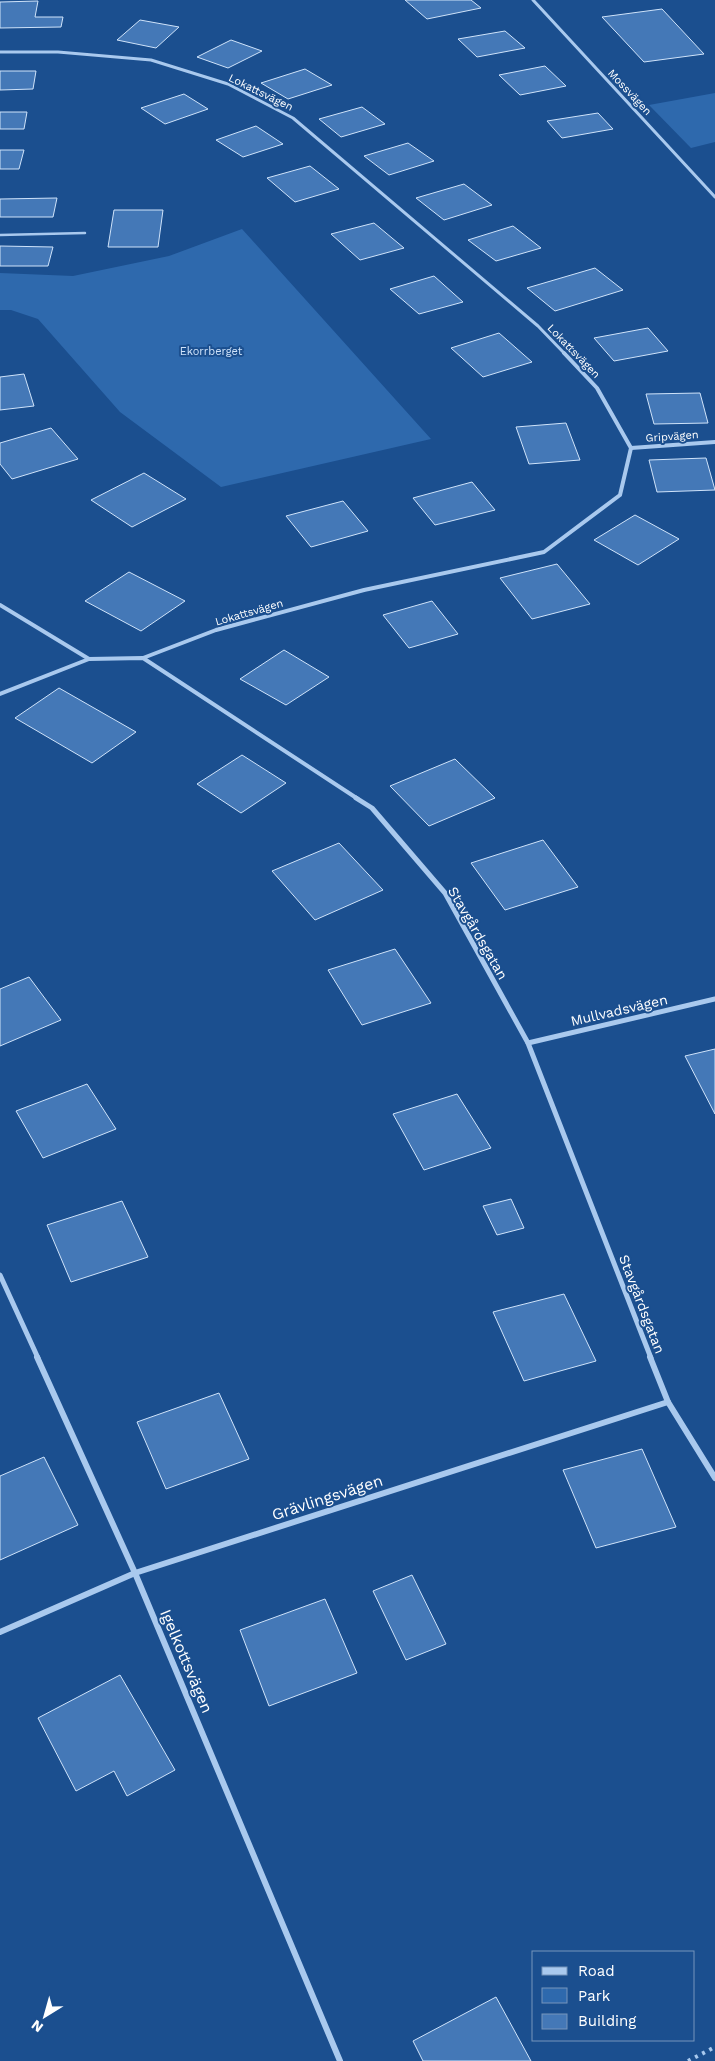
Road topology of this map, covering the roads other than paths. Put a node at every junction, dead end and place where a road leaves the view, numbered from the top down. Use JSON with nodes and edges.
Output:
{"nodes":[{"id":1,"x":533,"y":0,"type":"edge"},
{"id":2,"x":0,"y":52,"type":"edge"},
{"id":3,"x":715,"y":197,"type":"edge"},
{"id":4,"x":85,"y":233,"type":"dead end"},
{"id":5,"x":0,"y":235,"type":"edge"},
{"id":6,"x":715,"y":442,"type":"edge"},
{"id":7,"x":631,"y":448,"type":"junction"},
{"id":8,"x":0,"y":605,"type":"edge"},
{"id":9,"x":143,"y":658,"type":"junction"},
{"id":10,"x":89,"y":659,"type":"junction"},
{"id":11,"x":0,"y":694,"type":"edge"},
{"id":12,"x":715,"y":999,"type":"edge"},
{"id":13,"x":528,"y":1043,"type":"junction"},
{"id":14,"x":0,"y":1275,"type":"edge"},
{"id":15,"x":668,"y":1402,"type":"junction"},
{"id":16,"x":715,"y":1478,"type":"edge"},
{"id":17,"x":135,"y":1573,"type":"junction"},
{"id":18,"x":0,"y":1632,"type":"edge"},
{"id":19,"x":340,"y":2061,"type":"edge"}],
"edges":[{"from":1,"to":3,"type":"street","name":"Mossvägen"},
{"from":2,"to":7,"type":"street","name":"Lokattsvägen"},
{"from":4,"to":5,"type":"lane"},
{"from":6,"to":7,"type":"street","name":"Gripvägen"},
{"from":7,"to":9,"type":"street","name":"Lokattsvägen"},
{"from":8,"to":10,"type":"street"},
{"from":9,"to":10,"type":"street"},
{"from":9,"to":13,"type":"street","name":"Stavgårdsgatan"},
{"from":10,"to":11,"type":"street"},
{"from":12,"to":13,"type":"street","name":"Mullvadsvägen"},
{"from":13,"to":15,"type":"street","name":"Stavgårdsgatan"},
{"from":14,"to":17,"type":"street","name":"Igelkottsvägen"},
{"from":15,"to":16,"type":"street","name":"Stavgårdsgatan"},
{"from":15,"to":17,"type":"street","name":"Grävlingsvägen"},
{"from":17,"to":18,"type":"street","name":"Grävlingsvägen"},
{"from":17,"to":19,"type":"street","name":"Igelkottsvägen"}]}
